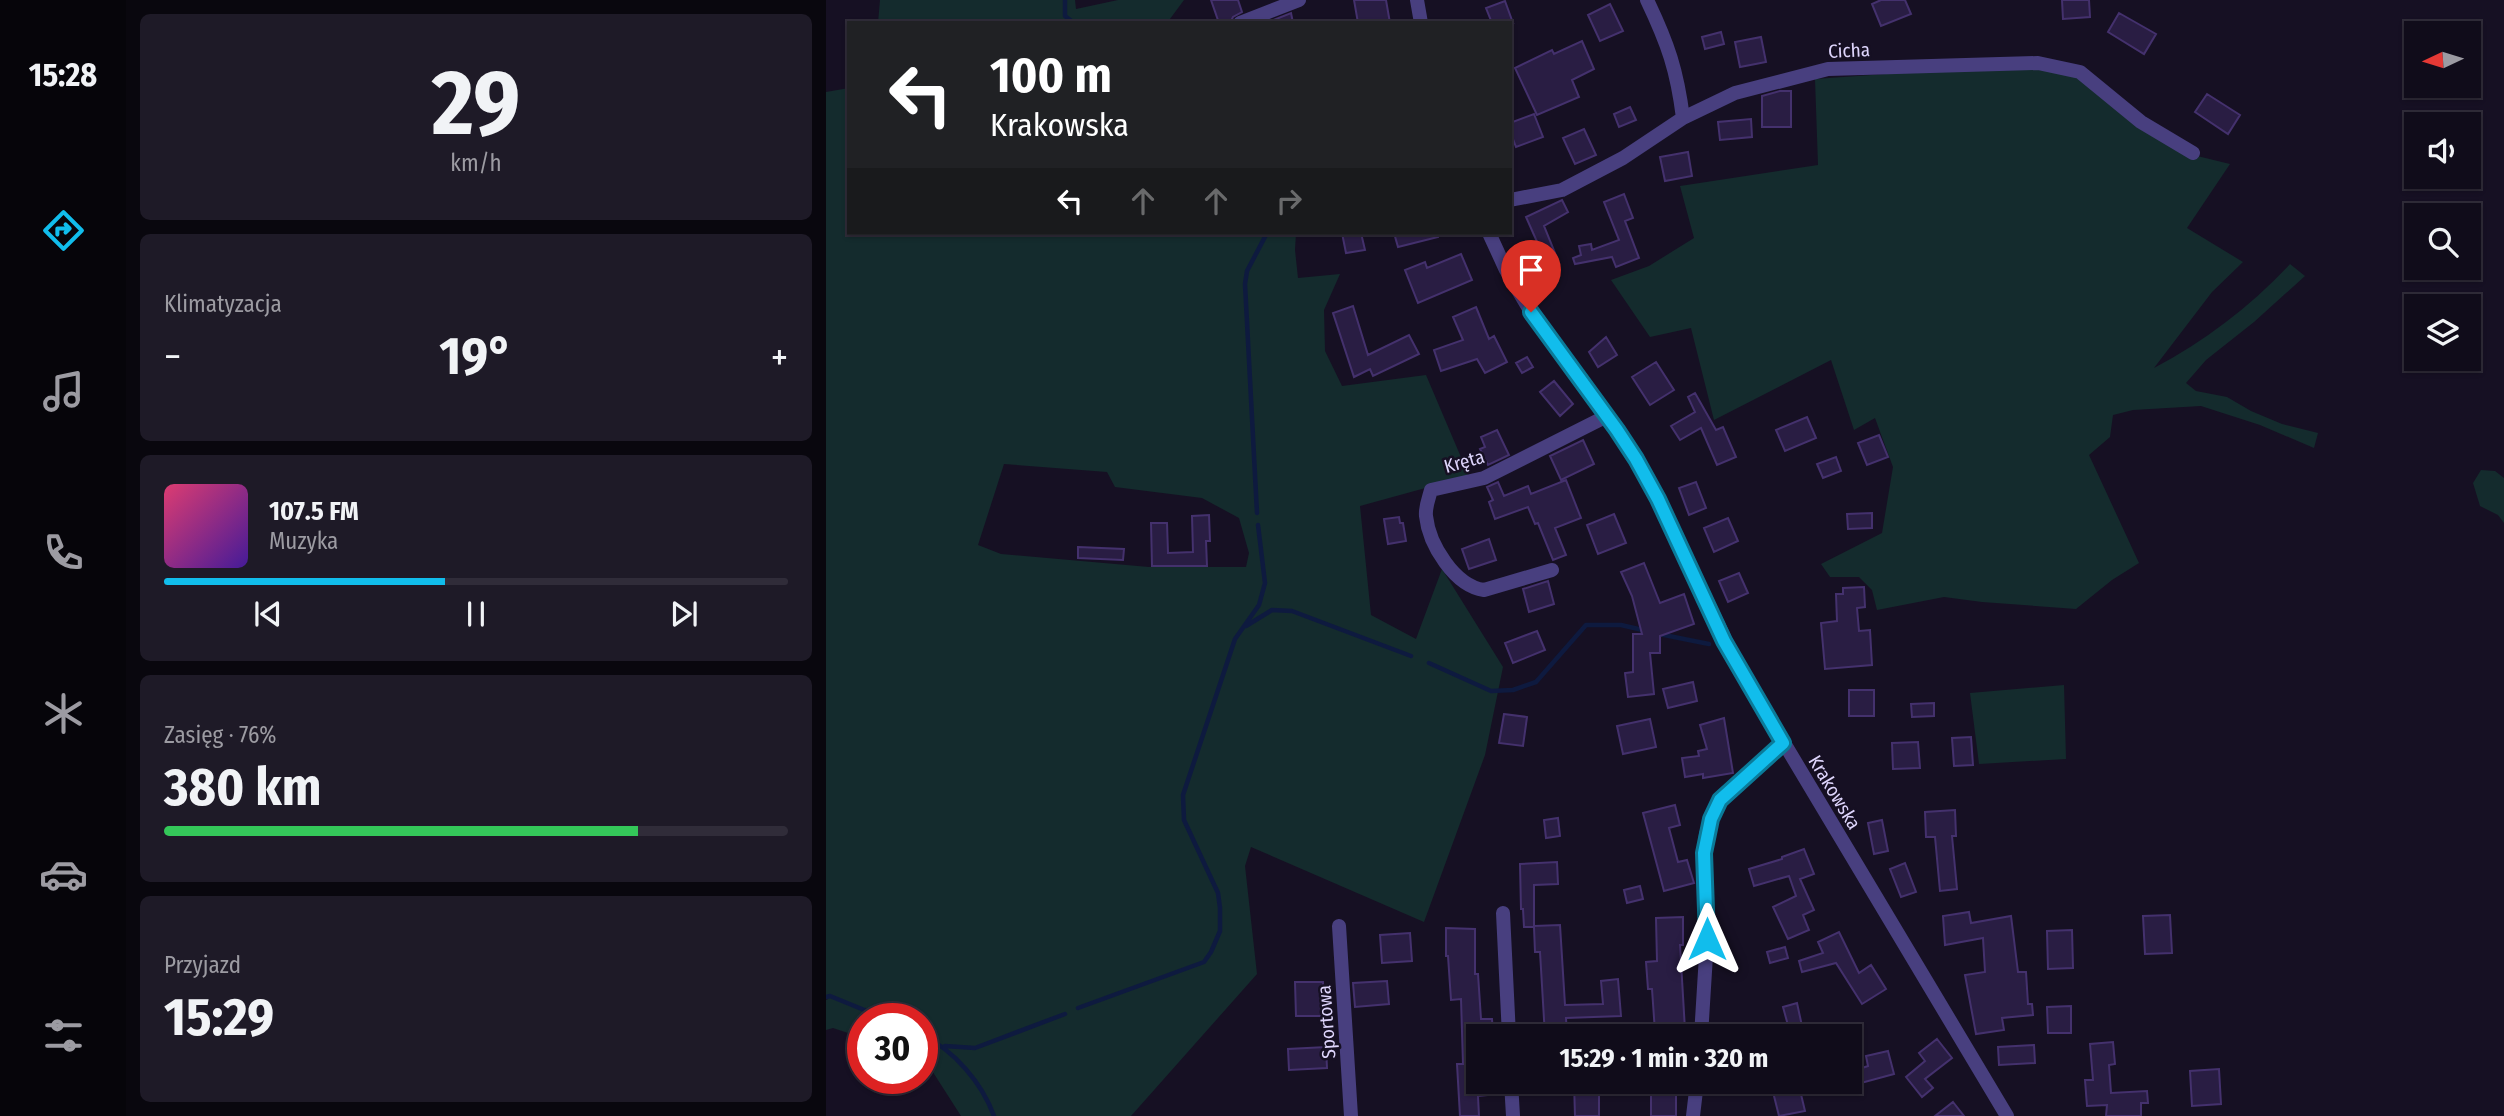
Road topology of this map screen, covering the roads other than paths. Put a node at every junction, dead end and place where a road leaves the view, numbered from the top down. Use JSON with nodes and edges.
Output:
{"nodes":[{"id":1,"x":1299,"y":0,"type":"edge"},
{"id":2,"x":1416,"y":0,"type":"edge"},
{"id":3,"x":1647,"y":0,"type":"edge"},
{"id":4,"x":1245,"y":21,"type":"edge"},
{"id":5,"x":1421,"y":21,"type":"edge"},
{"id":6,"x":1683,"y":118,"type":"junction"},
{"id":7,"x":2193,"y":153,"type":"dead end"},
{"id":8,"x":1512,"y":200,"type":"edge"},
{"id":9,"x":1490,"y":235,"type":"edge"},
{"id":10,"x":1607,"y":416,"type":"junction"},
{"id":11,"x":1552,"y":570,"type":"dead end"},
{"id":12,"x":1783,"y":743,"type":"junction"},
{"id":13,"x":1503,"y":913,"type":"dead end"},
{"id":14,"x":1339,"y":926,"type":"dead end"},
{"id":15,"x":1508,"y":1024,"type":"edge"},
{"id":16,"x":1702,"y":1024,"type":"edge"},
{"id":17,"x":1512,"y":1094,"type":"edge"},
{"id":18,"x":1696,"y":1094,"type":"edge"},
{"id":19,"x":1351,"y":1116,"type":"edge"},
{"id":20,"x":1513,"y":1116,"type":"edge"},
{"id":21,"x":1693,"y":1116,"type":"edge"},
{"id":22,"x":2007,"y":1116,"type":"edge"}],
"edges":[{"from":1,"to":4,"type":"street"},
{"from":2,"to":5,"type":"street"},
{"from":3,"to":6,"type":"street"},
{"from":6,"to":7,"type":"street","name":"Cicha"},
{"from":6,"to":8,"type":"street","name":"Cicha"},
{"from":9,"to":10,"type":"street","name":"Krakowska"},
{"from":10,"to":11,"type":"street","name":"Kręta"},
{"from":10,"to":12,"type":"street","name":"Krakowska"},
{"from":12,"to":16,"type":"street"},
{"from":12,"to":22,"type":"street","name":"Krakowska"},
{"from":13,"to":15,"type":"street"},
{"from":14,"to":19,"type":"street","name":"Sportowa"},
{"from":17,"to":20,"type":"street"},
{"from":18,"to":21,"type":"street"}]}
